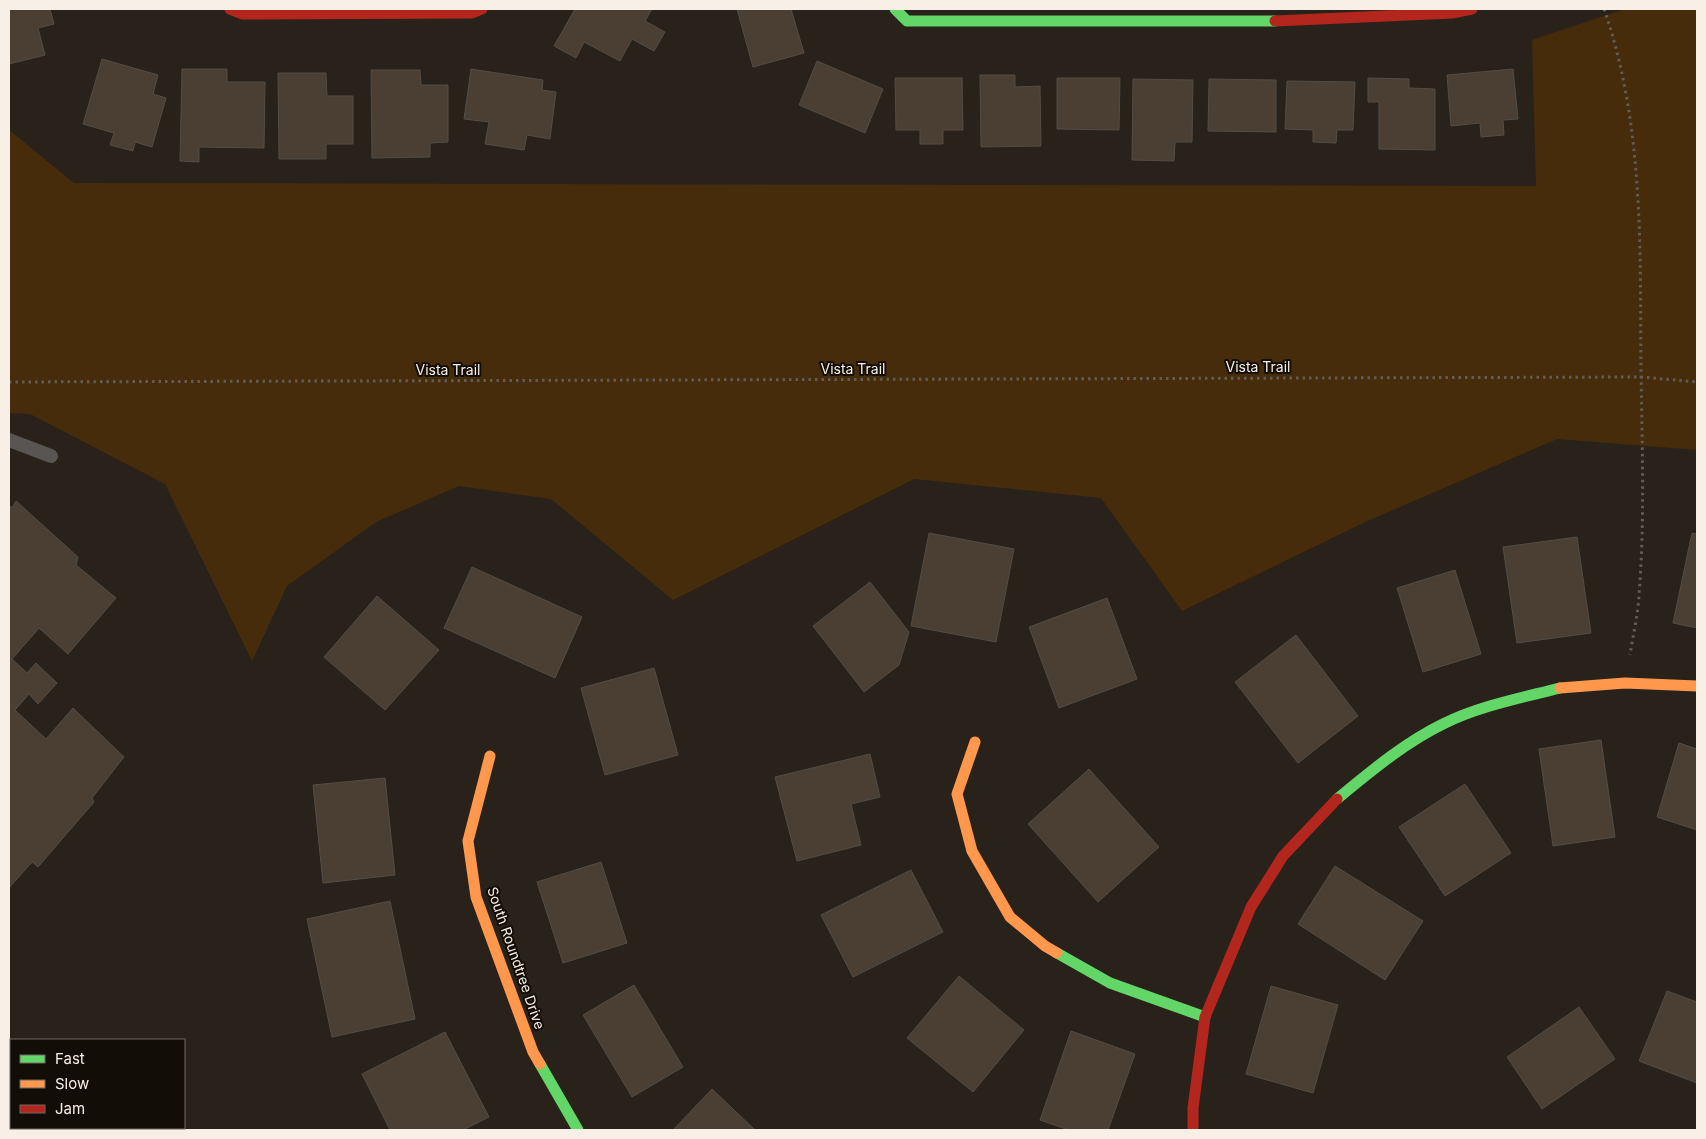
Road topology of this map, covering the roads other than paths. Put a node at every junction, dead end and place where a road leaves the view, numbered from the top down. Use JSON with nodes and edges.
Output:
{"nodes":[{"id":1,"x":230,"y":9,"type":"edge"},
{"id":2,"x":482,"y":9,"type":"edge"},
{"id":3,"x":895,"y":9,"type":"edge"},
{"id":4,"x":1472,"y":9,"type":"edge"},
{"id":5,"x":9,"y":440,"type":"edge"},
{"id":6,"x":51,"y":456,"type":"dead end"},
{"id":7,"x":1697,"y":686,"type":"edge"},
{"id":8,"x":975,"y":742,"type":"dead end"},
{"id":9,"x":490,"y":756,"type":"dead end"},
{"id":10,"x":1205,"y":1017,"type":"junction"},
{"id":11,"x":578,"y":1130,"type":"edge"},
{"id":12,"x":1193,"y":1130,"type":"edge"}],
"edges":[{"from":1,"to":2,"type":"street"},
{"from":3,"to":4,"type":"street"},
{"from":5,"to":6,"type":"lane"},
{"from":7,"to":10,"type":"street"},
{"from":8,"to":10,"type":"street"},
{"from":9,"to":11,"type":"street","name":"South Roundtree Drive"},
{"from":10,"to":12,"type":"street"}]}
